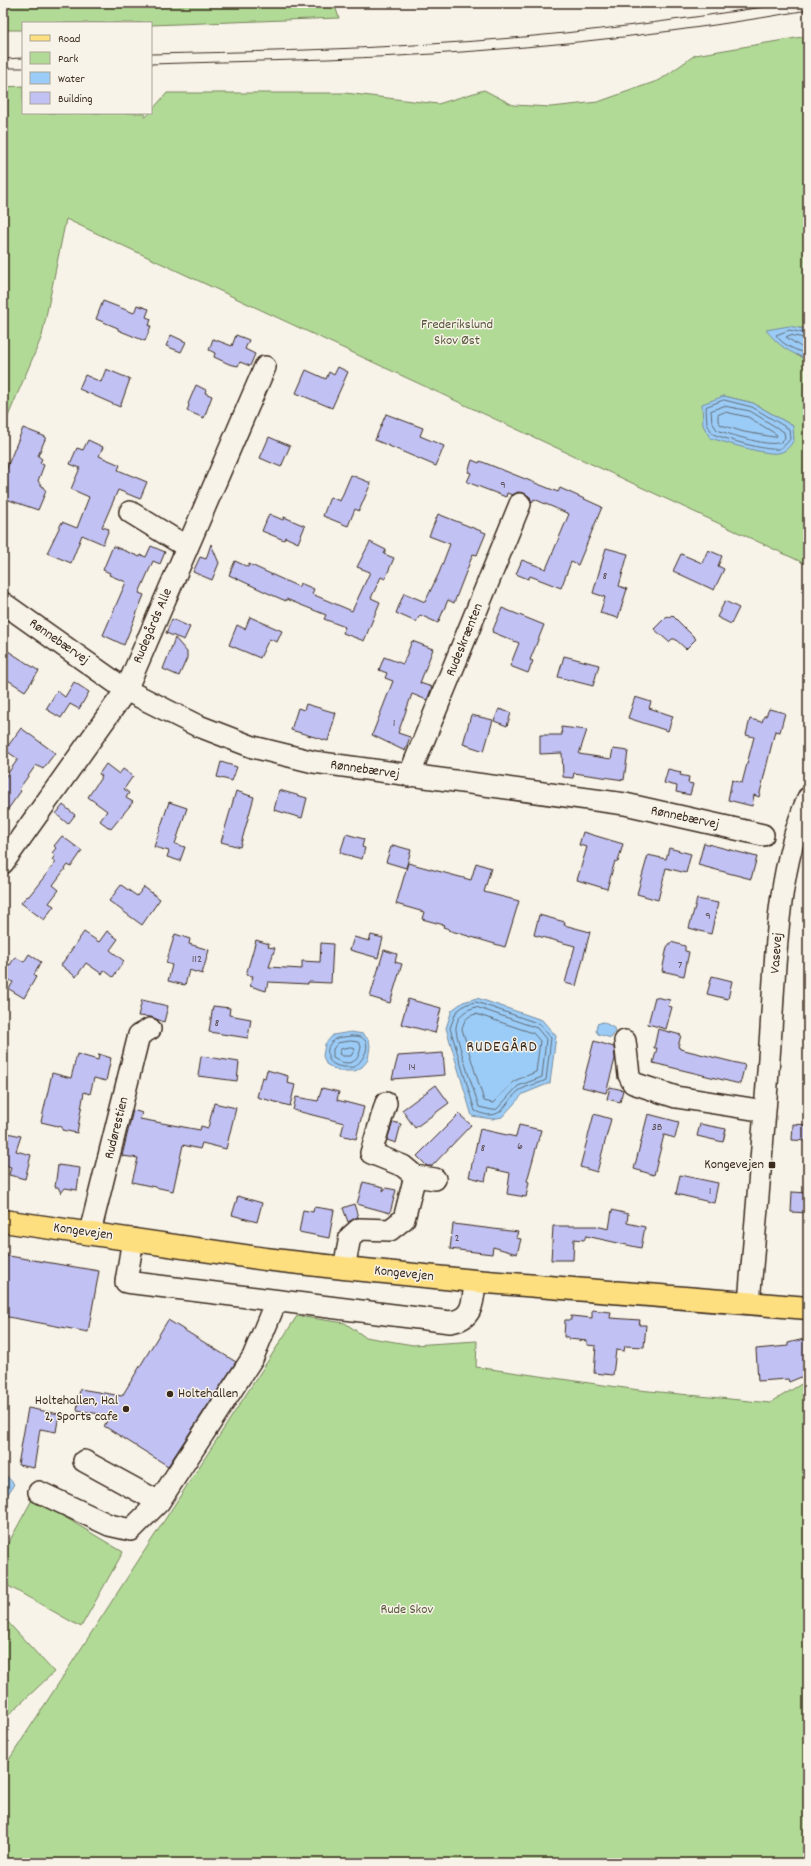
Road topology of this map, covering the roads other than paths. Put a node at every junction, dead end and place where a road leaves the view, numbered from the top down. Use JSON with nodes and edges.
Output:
{"nodes":[{"id":1,"x":264,"y":367,"type":"dead end"},
{"id":2,"x":520,"y":504,"type":"dead end"},
{"id":3,"x":130,"y":512,"type":"dead end"},
{"id":4,"x":187,"y":547,"type":"junction"},
{"id":5,"x":3,"y":602,"type":"edge"},
{"id":6,"x":126,"y":690,"type":"junction"},
{"id":7,"x":409,"y":776,"type":"junction"},
{"id":8,"x":808,"y":798,"type":"edge"},
{"id":9,"x":763,"y":835,"type":"dead end"},
{"id":10,"x":3,"y":863,"type":"edge"},
{"id":11,"x":150,"y":1029,"type":"dead end"},
{"id":12,"x":625,"y":1041,"type":"dead end"},
{"id":13,"x":386,"y":1103,"type":"dead end"},
{"id":14,"x":765,"y":1111,"type":"junction"},
{"id":15,"x":415,"y":1176,"type":"junction"},
{"id":16,"x":436,"y":1179,"type":"dead end"},
{"id":17,"x":3,"y":1221,"type":"edge"},
{"id":18,"x":90,"y":1232,"type":"junction"},
{"id":19,"x":133,"y":1239,"type":"junction"},
{"id":20,"x":344,"y":1268,"type":"junction"},
{"id":21,"x":475,"y":1281,"type":"junction"},
{"id":22,"x":276,"y":1301,"type":"junction"},
{"id":23,"x":749,"y":1303,"type":"junction"},
{"id":24,"x":808,"y":1308,"type":"edge"},
{"id":25,"x":84,"y":1461,"type":"dead end"},
{"id":26,"x":39,"y":1492,"type":"dead end"},
{"id":27,"x":159,"y":1502,"type":"junction"}],
"edges":[{"from":1,"to":4,"type":"street","name":"Rudegårds Alle"},
{"from":2,"to":7,"type":"street","name":"Rudeskrænten"},
{"from":3,"to":4,"type":"street"},
{"from":4,"to":6,"type":"street","name":"Rudegårds Alle"},
{"from":5,"to":6,"type":"street","name":"Rønnebærvej"},
{"from":6,"to":7,"type":"street","name":"Rønnebærvej"},
{"from":6,"to":10,"type":"street","name":"Rudegårds Alle"},
{"from":7,"to":9,"type":"street","name":"Rønnebærvej"},
{"from":8,"to":14,"type":"street","name":"Vasevej"},
{"from":11,"to":18,"type":"street","name":"Rudørestien"},
{"from":12,"to":14,"type":"street"},
{"from":13,"to":15,"type":"street"},
{"from":14,"to":23,"type":"street","name":"Vasevej"},
{"from":15,"to":16,"type":"street"},
{"from":15,"to":20,"type":"street"},
{"from":17,"to":18,"type":"main road","name":"Kongevejen"},
{"from":18,"to":19,"type":"main road","name":"Kongevejen"},
{"from":19,"to":20,"type":"main road","name":"Kongevejen"},
{"from":19,"to":22,"type":"street"},
{"from":20,"to":21,"type":"main road","name":"Kongevejen"},
{"from":21,"to":22,"type":"street"},
{"from":21,"to":23,"type":"main road","name":"Kongevejen"},
{"from":22,"to":27,"type":"street"},
{"from":23,"to":24,"type":"main road","name":"Kongevejen"},
{"from":25,"to":27,"type":"street"},
{"from":26,"to":27,"type":"street"}]}
